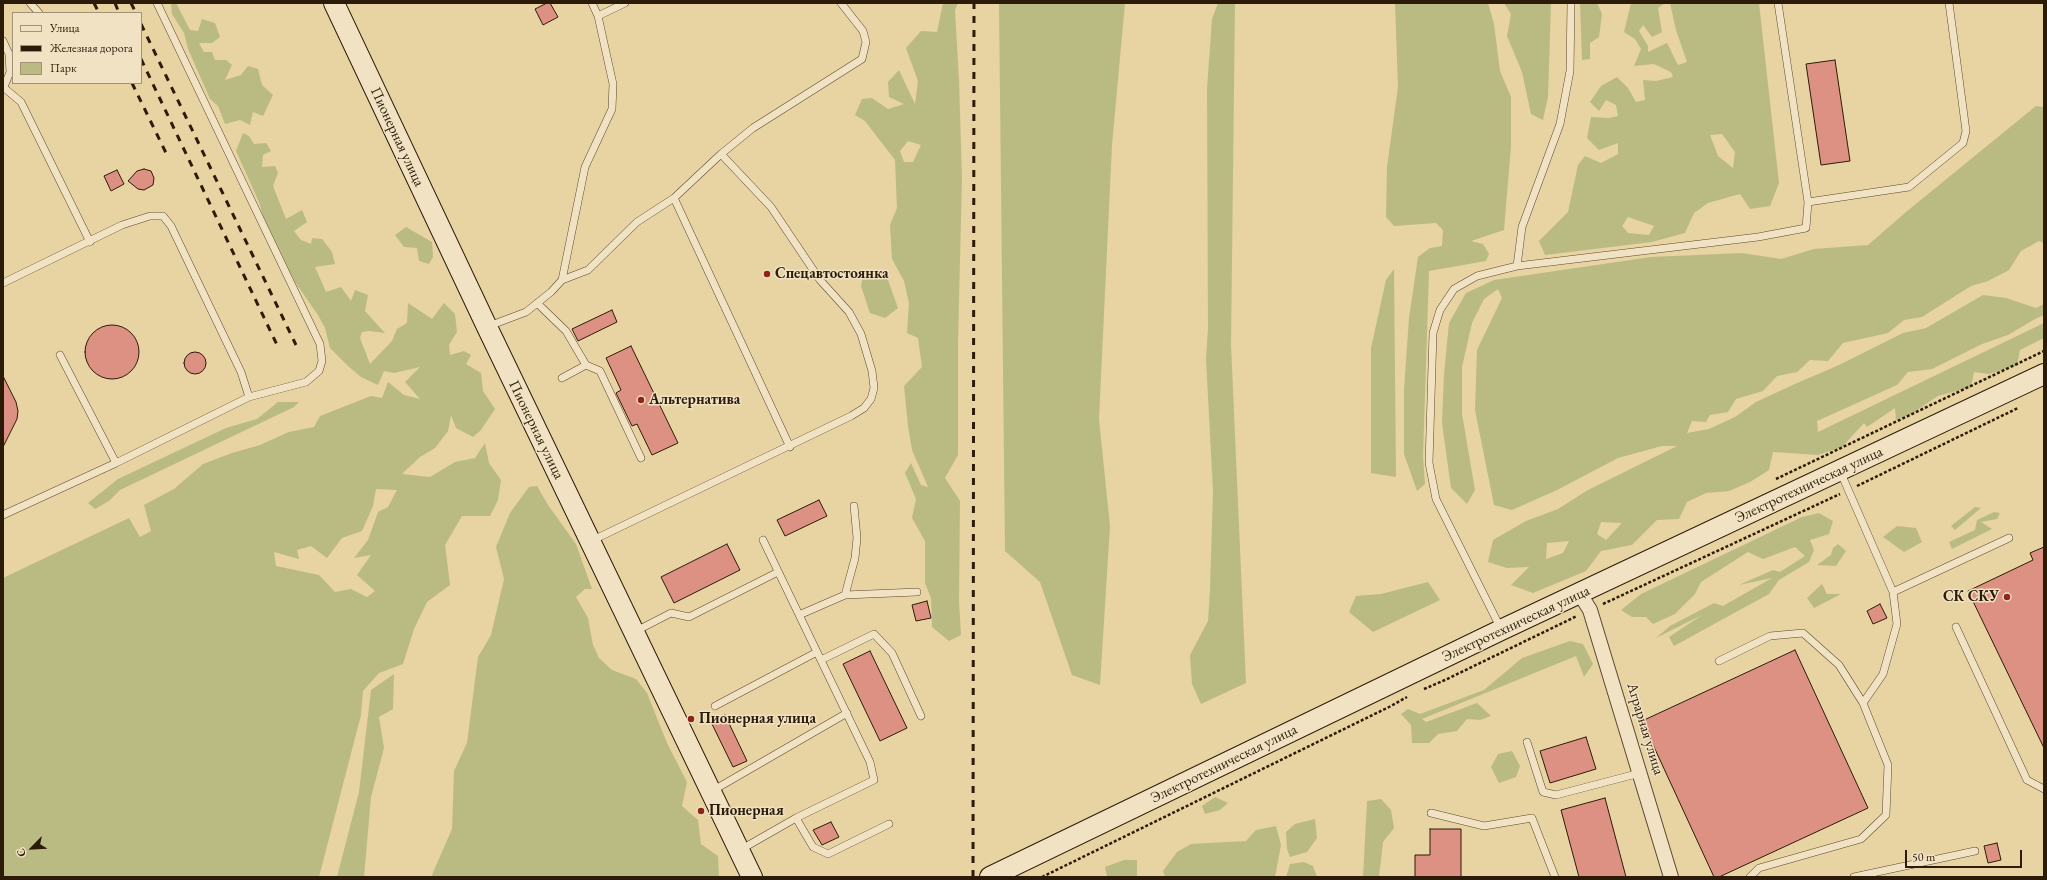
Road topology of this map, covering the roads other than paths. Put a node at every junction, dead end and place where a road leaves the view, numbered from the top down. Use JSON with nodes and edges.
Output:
{"nodes":[{"id":1,"x":30,"y":3,"type":"edge"},
{"id":2,"x":157,"y":3,"type":"edge"},
{"id":3,"x":334,"y":3,"type":"edge"},
{"id":4,"x":592,"y":3,"type":"edge"},
{"id":5,"x":625,"y":3,"type":"edge"},
{"id":6,"x":841,"y":3,"type":"edge"},
{"id":7,"x":1572,"y":3,"type":"edge"},
{"id":8,"x":1778,"y":3,"type":"edge"},
{"id":9,"x":1949,"y":3,"type":"edge"},
{"id":10,"x":38,"y":12,"type":"edge"},
{"id":11,"x":598,"y":16,"type":"junction"},
{"id":12,"x":3,"y":41,"type":"edge"},
{"id":13,"x":4,"y":87,"type":"edge"},
{"id":14,"x":721,"y":154,"type":"junction"},
{"id":15,"x":674,"y":198,"type":"junction"},
{"id":16,"x":1808,"y":202,"type":"junction"},
{"id":17,"x":90,"y":242,"type":"junction"},
{"id":18,"x":1517,"y":266,"type":"junction"},
{"id":19,"x":562,"y":280,"type":"junction"},
{"id":20,"x":3,"y":283,"type":"edge"},
{"id":21,"x":537,"y":303,"type":"junction"},
{"id":22,"x":487,"y":327,"type":"junction"},
{"id":23,"x":60,"y":356,"type":"dead end"},
{"id":24,"x":586,"y":365,"type":"junction"},
{"id":25,"x":2044,"y":374,"type":"edge"},
{"id":26,"x":562,"y":378,"type":"dead end"},
{"id":27,"x":249,"y":396,"type":"junction"},
{"id":28,"x":790,"y":446,"type":"junction"},
{"id":29,"x":641,"y":458,"type":"dead end"},
{"id":30,"x":116,"y":463,"type":"junction"},
{"id":31,"x":1840,"y":471,"type":"junction"},
{"id":32,"x":854,"y":506,"type":"dead end"},
{"id":33,"x":3,"y":515,"type":"edge"},
{"id":34,"x":2009,"y":538,"type":"dead end"},
{"id":35,"x":763,"y":540,"type":"dead end"},
{"id":36,"x":590,"y":542,"type":"junction"},
{"id":37,"x":778,"y":572,"type":"junction"},
{"id":38,"x":917,"y":592,"type":"dead end"},
{"id":39,"x":1893,"y":592,"type":"junction"},
{"id":40,"x":845,"y":594,"type":"junction"},
{"id":41,"x":1585,"y":602,"type":"junction"},
{"id":42,"x":799,"y":615,"type":"junction"},
{"id":43,"x":1956,"y":626,"type":"dead end"},
{"id":44,"x":1501,"y":630,"type":"junction"},
{"id":45,"x":633,"y":632,"type":"junction"},
{"id":46,"x":817,"y":652,"type":"junction"},
{"id":47,"x":821,"y":660,"type":"junction"},
{"id":48,"x":1719,"y":661,"type":"dead end"},
{"id":49,"x":1863,"y":703,"type":"junction"},
{"id":50,"x":715,"y":706,"type":"dead end"},
{"id":51,"x":847,"y":713,"type":"junction"},
{"id":52,"x":921,"y":716,"type":"dead end"},
{"id":53,"x":1527,"y":742,"type":"dead end"},
{"id":54,"x":1640,"y":773,"type":"junction"},
{"id":55,"x":2044,"y":789,"type":"edge"},
{"id":56,"x":710,"y":792,"type":"junction"},
{"id":57,"x":1431,"y":814,"type":"dead end"},
{"id":58,"x":796,"y":818,"type":"junction"},
{"id":59,"x":889,"y":824,"type":"dead end"},
{"id":60,"x":738,"y":851,"type":"junction"},
{"id":61,"x":1975,"y":851,"type":"dead end"},
{"id":62,"x":752,"y":877,"type":"edge"},
{"id":63,"x":990,"y":877,"type":"edge"},
{"id":64,"x":1555,"y":877,"type":"edge"},
{"id":65,"x":1671,"y":877,"type":"edge"},
{"id":66,"x":1750,"y":877,"type":"edge"},
{"id":67,"x":1854,"y":877,"type":"edge"}],
"edges":[{"from":1,"to":10,"type":"lane"},
{"from":2,"to":27,"type":"lane"},
{"from":3,"to":22,"type":"main road","name":"Пионерная улица"},
{"from":4,"to":11,"type":"lane"},
{"from":5,"to":11,"type":"lane"},
{"from":6,"to":14,"type":"lane"},
{"from":7,"to":18,"type":"lane"},
{"from":8,"to":16,"type":"lane"},
{"from":9,"to":16,"type":"lane"},
{"from":11,"to":19,"type":"lane"},
{"from":12,"to":13,"type":"lane"},
{"from":13,"to":17,"type":"lane"},
{"from":14,"to":15,"type":"lane"},
{"from":14,"to":28,"type":"lane"},
{"from":15,"to":19,"type":"lane"},
{"from":15,"to":28,"type":"lane"},
{"from":16,"to":18,"type":"lane"},
{"from":17,"to":20,"type":"lane"},
{"from":17,"to":27,"type":"lane"},
{"from":18,"to":44,"type":"lane"},
{"from":19,"to":21,"type":"lane"},
{"from":21,"to":22,"type":"lane"},
{"from":21,"to":24,"type":"lane"},
{"from":22,"to":36,"type":"main road","name":"Пионерная улица"},
{"from":23,"to":30,"type":"lane"},
{"from":24,"to":26,"type":"lane"},
{"from":24,"to":29,"type":"lane"},
{"from":25,"to":31,"type":"main road","name":"Электротехническая улица"},
{"from":27,"to":30,"type":"lane"},
{"from":28,"to":36,"type":"lane"},
{"from":30,"to":33,"type":"lane"},
{"from":31,"to":39,"type":"lane"},
{"from":31,"to":41,"type":"main road","name":"Электротехническая улица"},
{"from":32,"to":40,"type":"lane"},
{"from":34,"to":39,"type":"lane"},
{"from":35,"to":37,"type":"lane"},
{"from":36,"to":45,"type":"main road","name":"Пионерная улица"},
{"from":37,"to":42,"type":"lane"},
{"from":37,"to":45,"type":"lane"},
{"from":38,"to":40,"type":"lane"},
{"from":39,"to":49,"type":"lane"},
{"from":40,"to":42,"type":"lane"},
{"from":41,"to":44,"type":"main road","name":"Электротехническая улица"},
{"from":41,"to":54,"type":"street","name":"Аграрная улица"},
{"from":42,"to":46,"type":"lane"},
{"from":43,"to":55,"type":"lane"},
{"from":44,"to":63,"type":"main road","name":"Электротехническая улица"},
{"from":45,"to":56,"type":"main road","name":"Пионерная улица"},
{"from":46,"to":47,"type":"lane"},
{"from":46,"to":50,"type":"lane"},
{"from":47,"to":51,"type":"lane"},
{"from":47,"to":52,"type":"lane"},
{"from":48,"to":49,"type":"lane"},
{"from":49,"to":66,"type":"lane"},
{"from":51,"to":56,"type":"lane"},
{"from":51,"to":58,"type":"lane"},
{"from":53,"to":54,"type":"lane"},
{"from":54,"to":65,"type":"street","name":"Аграрная улица"},
{"from":56,"to":60,"type":"main road","name":"Пионерная улица"},
{"from":57,"to":64,"type":"lane"},
{"from":58,"to":59,"type":"lane"},
{"from":58,"to":60,"type":"lane"},
{"from":60,"to":62,"type":"main road","name":"Пионерная улица"},
{"from":61,"to":67,"type":"lane"}]}
